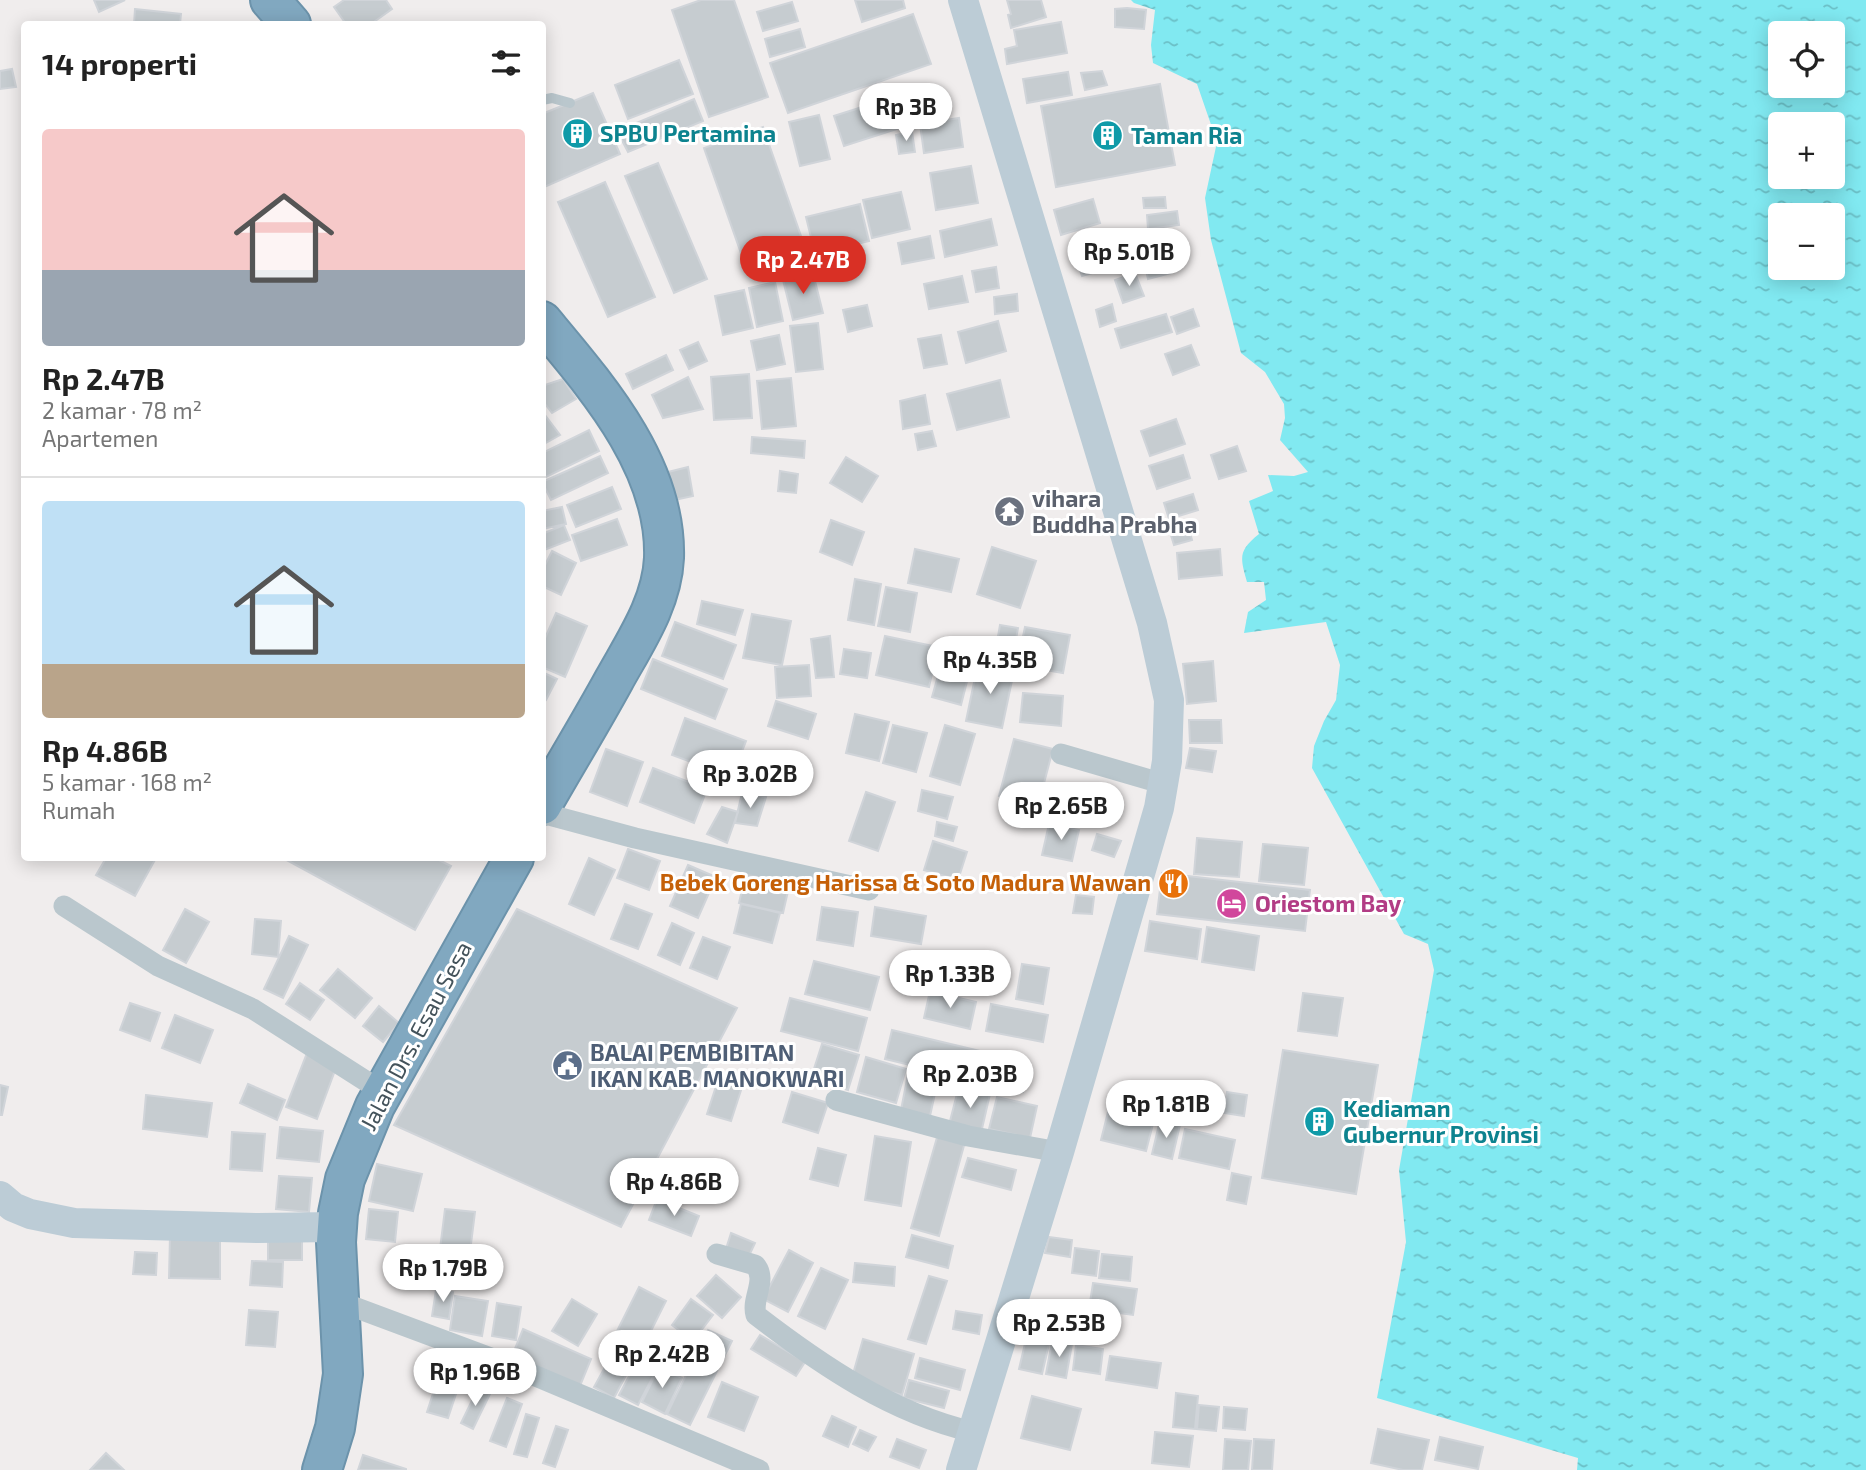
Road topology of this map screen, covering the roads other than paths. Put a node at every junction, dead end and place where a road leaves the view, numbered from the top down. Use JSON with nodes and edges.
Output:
{"nodes":[{"id":1,"x":270,"y":0,"type":"edge"},
{"id":2,"x":963,"y":0,"type":"edge"},
{"id":3,"x":288,"y":21,"type":"edge"},
{"id":4,"x":546,"y":99,"type":"edge"},
{"id":5,"x":570,"y":103,"type":"dead end"},
{"id":6,"x":546,"y":326,"type":"edge"},
{"id":7,"x":1060,"y":754,"type":"dead end"},
{"id":8,"x":1164,"y":785,"type":"junction"},
{"id":9,"x":546,"y":798,"type":"edge"},
{"id":10,"x":546,"y":814,"type":"edge"},
{"id":11,"x":511,"y":861,"type":"edge"},
{"id":12,"x":869,"y":890,"type":"dead end"},
{"id":13,"x":64,"y":906,"type":"dead end"},
{"id":14,"x":383,"y":1092,"type":"junction"},
{"id":15,"x":836,"y":1100,"type":"dead end"},
{"id":16,"x":1059,"y":1152,"type":"junction"},
{"id":17,"x":0,"y":1196,"type":"edge"},
{"id":18,"x":336,"y":1227,"type":"junction"},
{"id":19,"x":717,"y":1254,"type":"dead end"},
{"id":20,"x":338,"y":1301,"type":"junction"},
{"id":21,"x":973,"y":1432,"type":"junction"},
{"id":22,"x":737,"y":1466,"type":"edge"},
{"id":23,"x":321,"y":1470,"type":"edge"},
{"id":24,"x":759,"y":1470,"type":"edge"},
{"id":25,"x":961,"y":1470,"type":"edge"}],
"edges":[{"from":1,"to":3,"type":"highway"},
{"from":2,"to":8,"type":"street"},
{"from":4,"to":5,"type":"lane"},
{"from":6,"to":9,"type":"highway"},
{"from":7,"to":8,"type":"street"},
{"from":8,"to":16,"type":"street"},
{"from":10,"to":12,"type":"street"},
{"from":11,"to":14,"type":"highway","name":"Jalan Drs. Esau Sesa"},
{"from":13,"to":14,"type":"street"},
{"from":14,"to":18,"type":"highway","name":"Jalan Drs. Esau Sesa"},
{"from":15,"to":16,"type":"street"},
{"from":16,"to":21,"type":"street"},
{"from":17,"to":18,"type":"street"},
{"from":18,"to":20,"type":"highway","name":"Jalan Drs. Esau Sesa"},
{"from":19,"to":21,"type":"street"},
{"from":20,"to":22,"type":"street"},
{"from":20,"to":23,"type":"highway","name":"Jalan Drs. Esau Sesa"},
{"from":21,"to":25,"type":"street"},
{"from":22,"to":24,"type":"street"}]}
